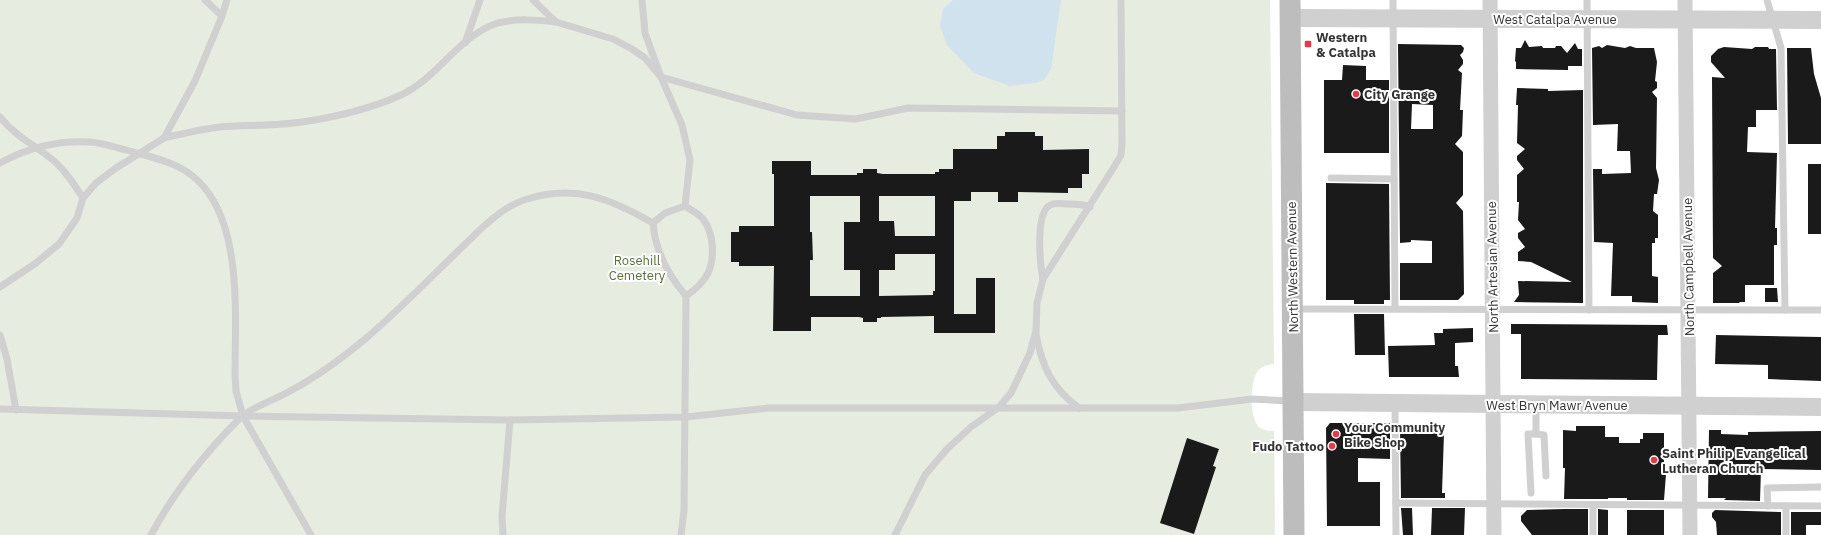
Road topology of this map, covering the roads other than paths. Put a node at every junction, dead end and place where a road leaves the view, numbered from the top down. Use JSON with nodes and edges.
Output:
{"nodes":[{"id":1,"x":205,"y":0,"type":"edge"},
{"id":2,"x":227,"y":0,"type":"edge"},
{"id":3,"x":480,"y":0,"type":"edge"},
{"id":4,"x":533,"y":0,"type":"edge"},
{"id":5,"x":642,"y":0,"type":"edge"},
{"id":6,"x":1121,"y":0,"type":"edge"},
{"id":7,"x":1393,"y":0,"type":"edge"},
{"id":8,"x":1490,"y":0,"type":"edge"},
{"id":9,"x":1587,"y":0,"type":"edge"},
{"id":10,"x":1685,"y":0,"type":"edge"},
{"id":11,"x":1767,"y":0,"type":"edge"},
{"id":12,"x":1290,"y":9,"type":"edge"},
{"id":13,"x":222,"y":16,"type":"junction"},
{"id":14,"x":1393,"y":18,"type":"junction"},
{"id":15,"x":1490,"y":19,"type":"junction"},
{"id":16,"x":1587,"y":19,"type":"junction"},
{"id":17,"x":1685,"y":20,"type":"junction"},
{"id":18,"x":1773,"y":20,"type":"junction"},
{"id":19,"x":1821,"y":20,"type":"edge"},
{"id":20,"x":556,"y":22,"type":"junction"},
{"id":21,"x":465,"y":43,"type":"junction"},
{"id":22,"x":660,"y":77,"type":"junction"},
{"id":23,"x":1122,"y":110,"type":"junction"},
{"id":24,"x":0,"y":117,"type":"edge"},
{"id":25,"x":164,"y":138,"type":"junction"},
{"id":26,"x":35,"y":148,"type":"junction"},
{"id":27,"x":140,"y":154,"type":"junction"},
{"id":28,"x":0,"y":163,"type":"edge"},
{"id":29,"x":1331,"y":178,"type":"dead end"},
{"id":30,"x":1394,"y":178,"type":"junction"},
{"id":31,"x":83,"y":198,"type":"junction"},
{"id":32,"x":685,"y":206,"type":"junction"},
{"id":33,"x":1090,"y":207,"type":"junction"},
{"id":34,"x":653,"y":223,"type":"junction"},
{"id":35,"x":1043,"y":279,"type":"junction"},
{"id":36,"x":0,"y":287,"type":"edge"},
{"id":37,"x":686,"y":296,"type":"junction"},
{"id":38,"x":1292,"y":309,"type":"junction"},
{"id":39,"x":1395,"y":309,"type":"junction"},
{"id":40,"x":1492,"y":309,"type":"junction"},
{"id":41,"x":1589,"y":310,"type":"junction"},
{"id":42,"x":1688,"y":310,"type":"junction"},
{"id":43,"x":1785,"y":310,"type":"junction"},
{"id":44,"x":1821,"y":310,"type":"edge"},
{"id":45,"x":1036,"y":332,"type":"junction"},
{"id":46,"x":0,"y":335,"type":"edge"},
{"id":47,"x":1293,"y":402,"type":"junction"},
{"id":48,"x":1395,"y":403,"type":"junction"},
{"id":49,"x":1493,"y":405,"type":"junction"},
{"id":50,"x":1536,"y":405,"type":"junction"},
{"id":51,"x":1689,"y":406,"type":"junction"},
{"id":52,"x":999,"y":407,"type":"junction"},
{"id":53,"x":1821,"y":407,"type":"edge"},
{"id":54,"x":1079,"y":408,"type":"junction"},
{"id":55,"x":0,"y":409,"type":"edge"},
{"id":56,"x":16,"y":410,"type":"junction"},
{"id":57,"x":242,"y":416,"type":"junction"},
{"id":58,"x":686,"y":417,"type":"junction"},
{"id":59,"x":510,"y":420,"type":"junction"},
{"id":60,"x":1536,"y":434,"type":"junction"},
{"id":61,"x":1546,"y":476,"type":"dead end"},
{"id":62,"x":1821,"y":487,"type":"edge"},
{"id":63,"x":1531,"y":493,"type":"dead end"},
{"id":64,"x":1396,"y":504,"type":"junction"},
{"id":65,"x":1494,"y":504,"type":"junction"},
{"id":66,"x":1593,"y":505,"type":"junction"},
{"id":67,"x":1690,"y":505,"type":"junction"},
{"id":68,"x":1768,"y":506,"type":"junction"},
{"id":69,"x":1786,"y":506,"type":"junction"},
{"id":70,"x":1821,"y":506,"type":"edge"},
{"id":71,"x":151,"y":535,"type":"edge"},
{"id":72,"x":312,"y":535,"type":"edge"},
{"id":73,"x":502,"y":535,"type":"edge"},
{"id":74,"x":681,"y":535,"type":"edge"},
{"id":75,"x":895,"y":535,"type":"edge"},
{"id":76,"x":1294,"y":535,"type":"edge"},
{"id":77,"x":1396,"y":535,"type":"edge"},
{"id":78,"x":1494,"y":535,"type":"edge"},
{"id":79,"x":1593,"y":535,"type":"edge"},
{"id":80,"x":1690,"y":535,"type":"edge"},
{"id":81,"x":1786,"y":535,"type":"edge"}],
"edges":[{"from":1,"to":13,"type":"lane"},
{"from":2,"to":13,"type":"lane"},
{"from":3,"to":21,"type":"lane"},
{"from":4,"to":20,"type":"lane"},
{"from":5,"to":22,"type":"lane"},
{"from":6,"to":23,"type":"lane"},
{"from":7,"to":14,"type":"lane"},
{"from":8,"to":15,"type":"street","name":"North Artesian Avenue"},
{"from":9,"to":16,"type":"lane"},
{"from":10,"to":17,"type":"street","name":"North Campbell Avenue"},
{"from":11,"to":18,"type":"lane"},
{"from":12,"to":14,"type":"street","name":"West Catalpa Avenue"},
{"from":12,"to":38,"type":"main road","name":"North Western Avenue"},
{"from":13,"to":25,"type":"lane"},
{"from":14,"to":15,"type":"street","name":"West Catalpa Avenue"},
{"from":14,"to":30,"type":"lane"},
{"from":15,"to":16,"type":"street","name":"West Catalpa Avenue"},
{"from":15,"to":40,"type":"street","name":"North Artesian Avenue"},
{"from":16,"to":17,"type":"street","name":"West Catalpa Avenue"},
{"from":16,"to":41,"type":"lane"},
{"from":17,"to":18,"type":"street","name":"West Catalpa Avenue"},
{"from":17,"to":42,"type":"street","name":"North Campbell Avenue"},
{"from":18,"to":19,"type":"street","name":"West Catalpa Avenue"},
{"from":18,"to":43,"type":"lane"},
{"from":20,"to":21,"type":"lane"},
{"from":20,"to":22,"type":"lane"},
{"from":21,"to":25,"type":"lane"},
{"from":22,"to":23,"type":"lane"},
{"from":22,"to":32,"type":"lane"},
{"from":23,"to":33,"type":"lane"},
{"from":24,"to":26,"type":"lane"},
{"from":25,"to":27,"type":"lane"},
{"from":26,"to":27,"type":"lane"},
{"from":26,"to":28,"type":"lane"},
{"from":26,"to":31,"type":"lane"},
{"from":27,"to":31,"type":"lane"},
{"from":27,"to":57,"type":"lane"},
{"from":29,"to":30,"type":"lane"},
{"from":30,"to":39,"type":"lane"},
{"from":31,"to":36,"type":"lane"},
{"from":32,"to":34,"type":"lane"},
{"from":32,"to":37,"type":"lane"},
{"from":33,"to":35,"type":"lane"},
{"from":33,"to":35,"type":"lane"},
{"from":34,"to":37,"type":"lane"},
{"from":34,"to":57,"type":"lane"},
{"from":35,"to":45,"type":"lane"},
{"from":37,"to":58,"type":"lane"},
{"from":38,"to":39,"type":"lane"},
{"from":38,"to":47,"type":"main road","name":"North Western Avenue"},
{"from":39,"to":40,"type":"lane"},
{"from":40,"to":41,"type":"lane"},
{"from":40,"to":49,"type":"street","name":"North Artesian Avenue"},
{"from":41,"to":42,"type":"lane"},
{"from":42,"to":43,"type":"lane"},
{"from":42,"to":51,"type":"street","name":"North Campbell Avenue"},
{"from":43,"to":44,"type":"lane"},
{"from":45,"to":52,"type":"lane"},
{"from":45,"to":54,"type":"lane"},
{"from":46,"to":56,"type":"lane"},
{"from":47,"to":48,"type":"street","name":"West Bryn Mawr Avenue"},
{"from":47,"to":54,"type":"lane"},
{"from":47,"to":76,"type":"main road","name":"North Western Avenue"},
{"from":48,"to":49,"type":"street","name":"West Bryn Mawr Avenue"},
{"from":48,"to":64,"type":"lane"},
{"from":49,"to":50,"type":"street","name":"West Bryn Mawr Avenue"},
{"from":49,"to":65,"type":"street","name":"North Artesian Avenue"},
{"from":50,"to":51,"type":"street","name":"West Bryn Mawr Avenue"},
{"from":50,"to":60,"type":"lane"},
{"from":51,"to":53,"type":"street","name":"West Bryn Mawr Avenue"},
{"from":51,"to":67,"type":"street","name":"North Campbell Avenue"},
{"from":52,"to":54,"type":"lane"},
{"from":52,"to":58,"type":"lane"},
{"from":52,"to":75,"type":"lane"},
{"from":55,"to":56,"type":"lane"},
{"from":56,"to":57,"type":"lane"},
{"from":57,"to":59,"type":"lane"},
{"from":57,"to":71,"type":"lane"},
{"from":57,"to":72,"type":"lane"},
{"from":58,"to":59,"type":"lane"},
{"from":58,"to":74,"type":"lane"},
{"from":59,"to":73,"type":"lane"},
{"from":60,"to":61,"type":"lane"},
{"from":60,"to":63,"type":"lane"},
{"from":62,"to":68,"type":"lane"},
{"from":64,"to":65,"type":"lane"},
{"from":64,"to":77,"type":"lane"},
{"from":65,"to":66,"type":"lane"},
{"from":65,"to":78,"type":"street","name":"North Artesian Avenue"},
{"from":66,"to":67,"type":"lane"},
{"from":66,"to":79,"type":"lane"},
{"from":67,"to":68,"type":"lane"},
{"from":67,"to":80,"type":"street","name":"North Campbell Avenue"},
{"from":68,"to":69,"type":"lane"},
{"from":69,"to":70,"type":"lane"},
{"from":69,"to":81,"type":"lane"}]}
